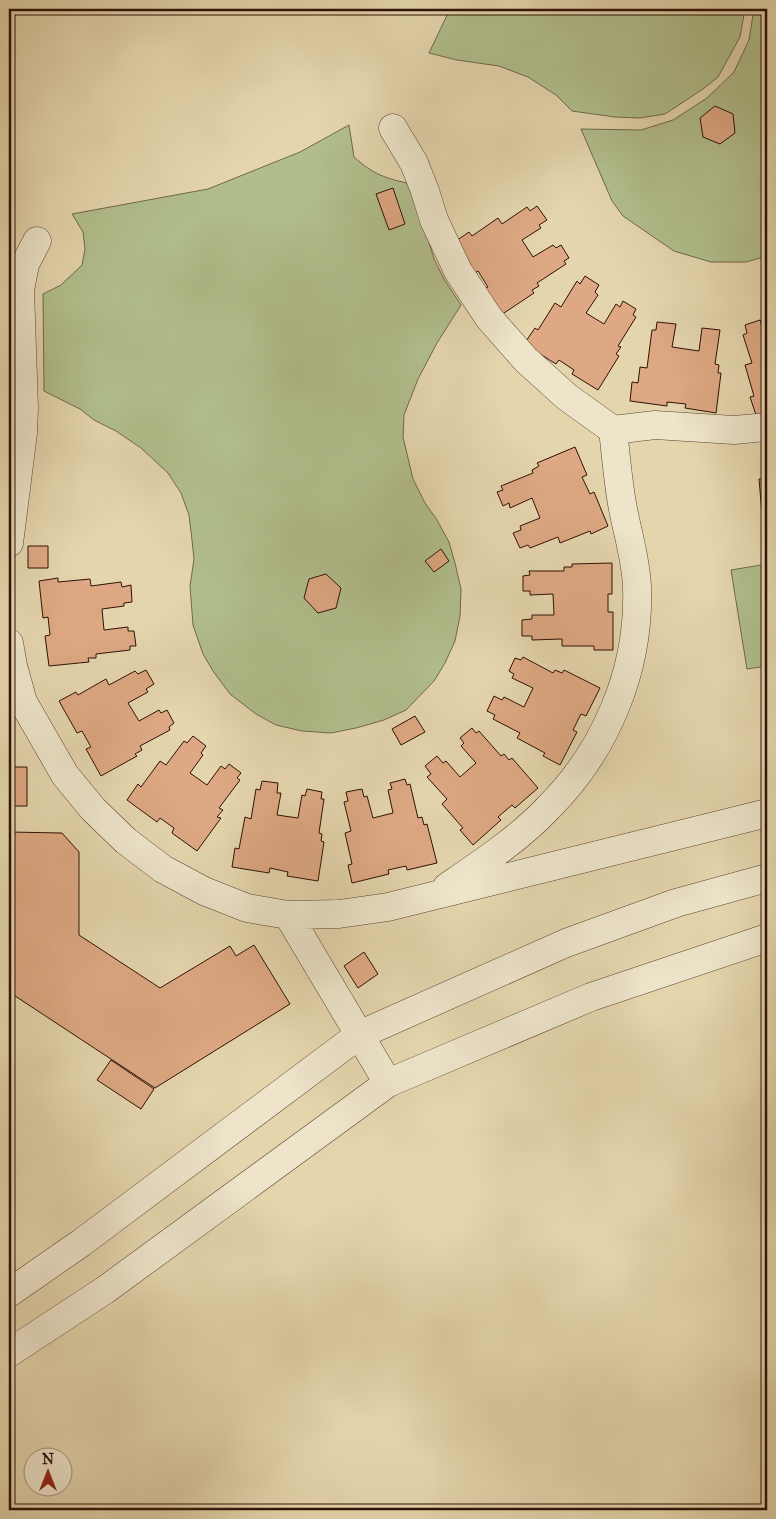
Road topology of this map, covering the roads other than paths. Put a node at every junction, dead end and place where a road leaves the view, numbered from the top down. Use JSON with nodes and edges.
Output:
{"nodes":[{"id":1,"x":393,"y":128,"type":"dead end"},
{"id":2,"x":37,"y":241,"type":"dead end"},
{"id":3,"x":767,"y":427,"type":"edge"},
{"id":4,"x":613,"y":430,"type":"junction"},
{"id":5,"x":9,"y":543,"type":"edge"},
{"id":6,"x":9,"y":643,"type":"edge"},
{"id":7,"x":767,"y":813,"type":"edge"},
{"id":8,"x":767,"y":878,"type":"edge"},
{"id":9,"x":432,"y":897,"type":"junction"},
{"id":10,"x":288,"y":915,"type":"junction"},
{"id":11,"x":767,"y":938,"type":"edge"},
{"id":12,"x":359,"y":1035,"type":"junction"},
{"id":13,"x":388,"y":1083,"type":"junction"},
{"id":14,"x":9,"y":1292,"type":"edge"},
{"id":15,"x":9,"y":1353,"type":"edge"}],
"edges":[{"from":1,"to":4,"type":"street"},
{"from":2,"to":5,"type":"street"},
{"from":3,"to":4,"type":"street"},
{"from":4,"to":9,"type":"street"},
{"from":6,"to":10,"type":"street"},
{"from":7,"to":9,"type":"street"},
{"from":8,"to":12,"type":"street"},
{"from":9,"to":10,"type":"street"},
{"from":10,"to":12,"type":"street"},
{"from":11,"to":13,"type":"street"},
{"from":12,"to":13,"type":"street"},
{"from":12,"to":14,"type":"street"},
{"from":13,"to":15,"type":"street"}]}
